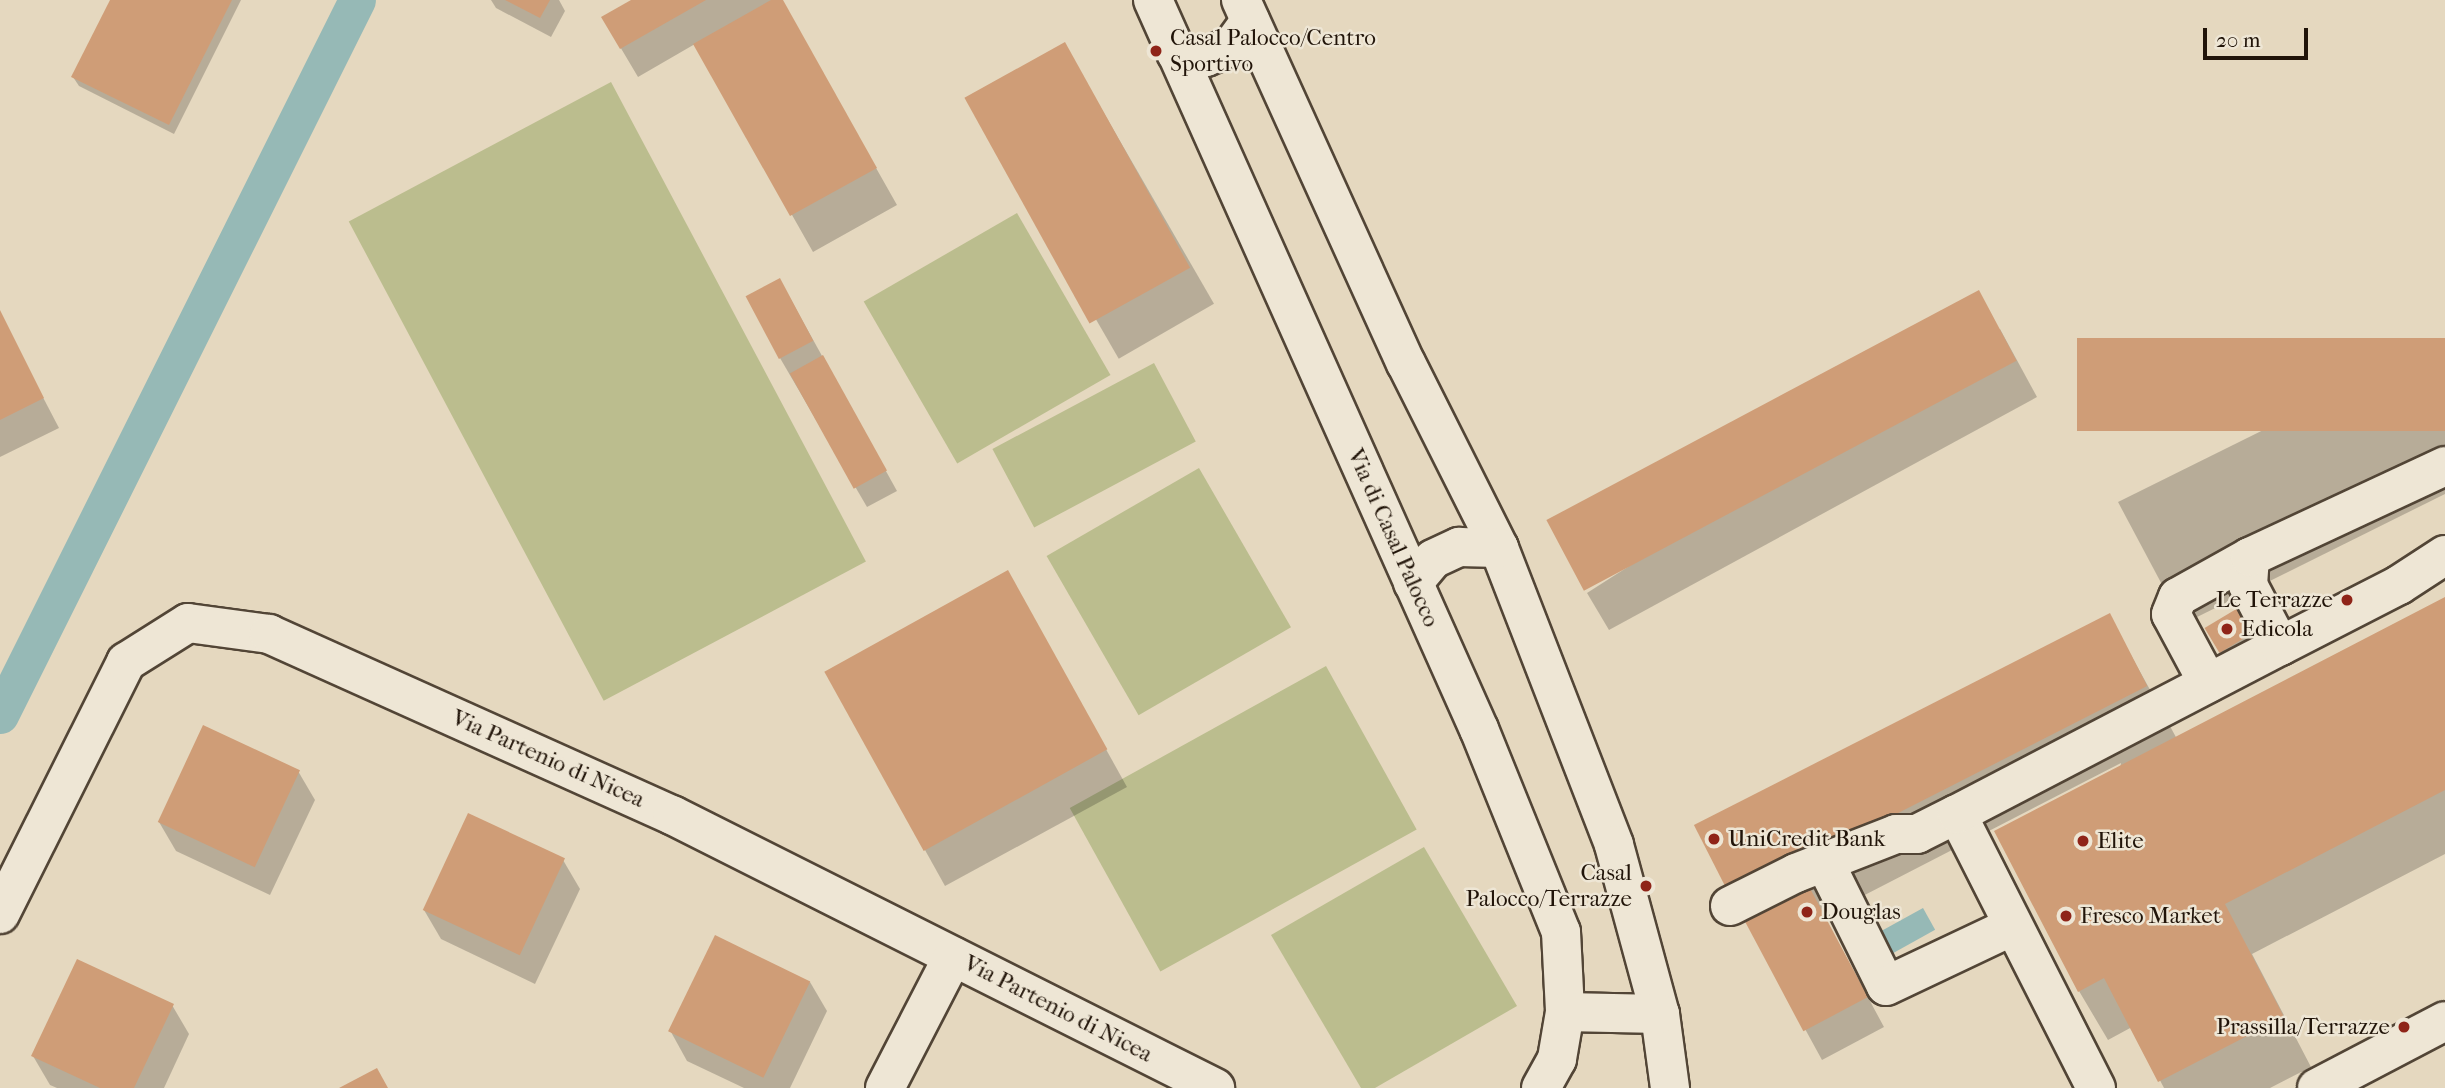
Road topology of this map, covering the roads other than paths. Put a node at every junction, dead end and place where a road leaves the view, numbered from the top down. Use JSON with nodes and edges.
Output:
{"nodes":[{"id":1,"x":1153,"y":0,"type":"edge"},
{"id":2,"x":1245,"y":11,"type":"edge"},
{"id":3,"x":1176,"y":53,"type":"junction"},
{"id":4,"x":2445,"y":466,"type":"edge"},
{"id":5,"x":1499,"y":548,"type":"junction"},
{"id":6,"x":2445,"y":555,"type":"edge"},
{"id":7,"x":2250,"y":557,"type":"junction"},
{"id":8,"x":1413,"y":583,"type":"junction"},
{"id":9,"x":2280,"y":646,"type":"junction"},
{"id":10,"x":2208,"y":683,"type":"junction"},
{"id":11,"x":1957,"y":814,"type":"junction"},
{"id":12,"x":1825,"y":863,"type":"junction"},
{"id":13,"x":1730,"y":906,"type":"dead end"},
{"id":14,"x":0,"y":914,"type":"edge"},
{"id":15,"x":2014,"y":926,"type":"junction"},
{"id":16,"x":953,"y":956,"type":"junction"},
{"id":17,"x":1565,"y":1012,"type":"junction"},
{"id":18,"x":1660,"y":1014,"type":"junction"},
{"id":19,"x":2445,"y":1021,"type":"edge"},
{"id":20,"x":886,"y":1088,"type":"edge"},
{"id":21,"x":1215,"y":1088,"type":"edge"},
{"id":22,"x":1541,"y":1088,"type":"edge"},
{"id":23,"x":1670,"y":1088,"type":"edge"},
{"id":24,"x":2096,"y":1088,"type":"edge"},
{"id":25,"x":2317,"y":1088,"type":"edge"}],
"edges":[{"from":1,"to":3,"type":"street","name":"Via di Casal Palocco"},
{"from":2,"to":3,"type":"street"},
{"from":2,"to":5,"type":"street"},
{"from":3,"to":8,"type":"street","name":"Via di Casal Palocco"},
{"from":4,"to":7,"type":"street"},
{"from":5,"to":8,"type":"street"},
{"from":5,"to":18,"type":"street"},
{"from":6,"to":9,"type":"street"},
{"from":7,"to":9,"type":"street"},
{"from":7,"to":10,"type":"street"},
{"from":8,"to":17,"type":"street","name":"Via di Casal Palocco"},
{"from":9,"to":10,"type":"street"},
{"from":10,"to":11,"type":"street"},
{"from":11,"to":12,"type":"street"},
{"from":11,"to":15,"type":"street"},
{"from":12,"to":13,"type":"street"},
{"from":12,"to":15,"type":"street"},
{"from":14,"to":16,"type":"street","name":"Via Partenio di Nicea"},
{"from":15,"to":24,"type":"street"},
{"from":16,"to":20,"type":"street"},
{"from":16,"to":21,"type":"street","name":"Via Partenio di Nicea"},
{"from":17,"to":18,"type":"street"},
{"from":17,"to":22,"type":"street","name":"Via di Casal Palocco"},
{"from":18,"to":23,"type":"street"},
{"from":19,"to":25,"type":"street"}]}
